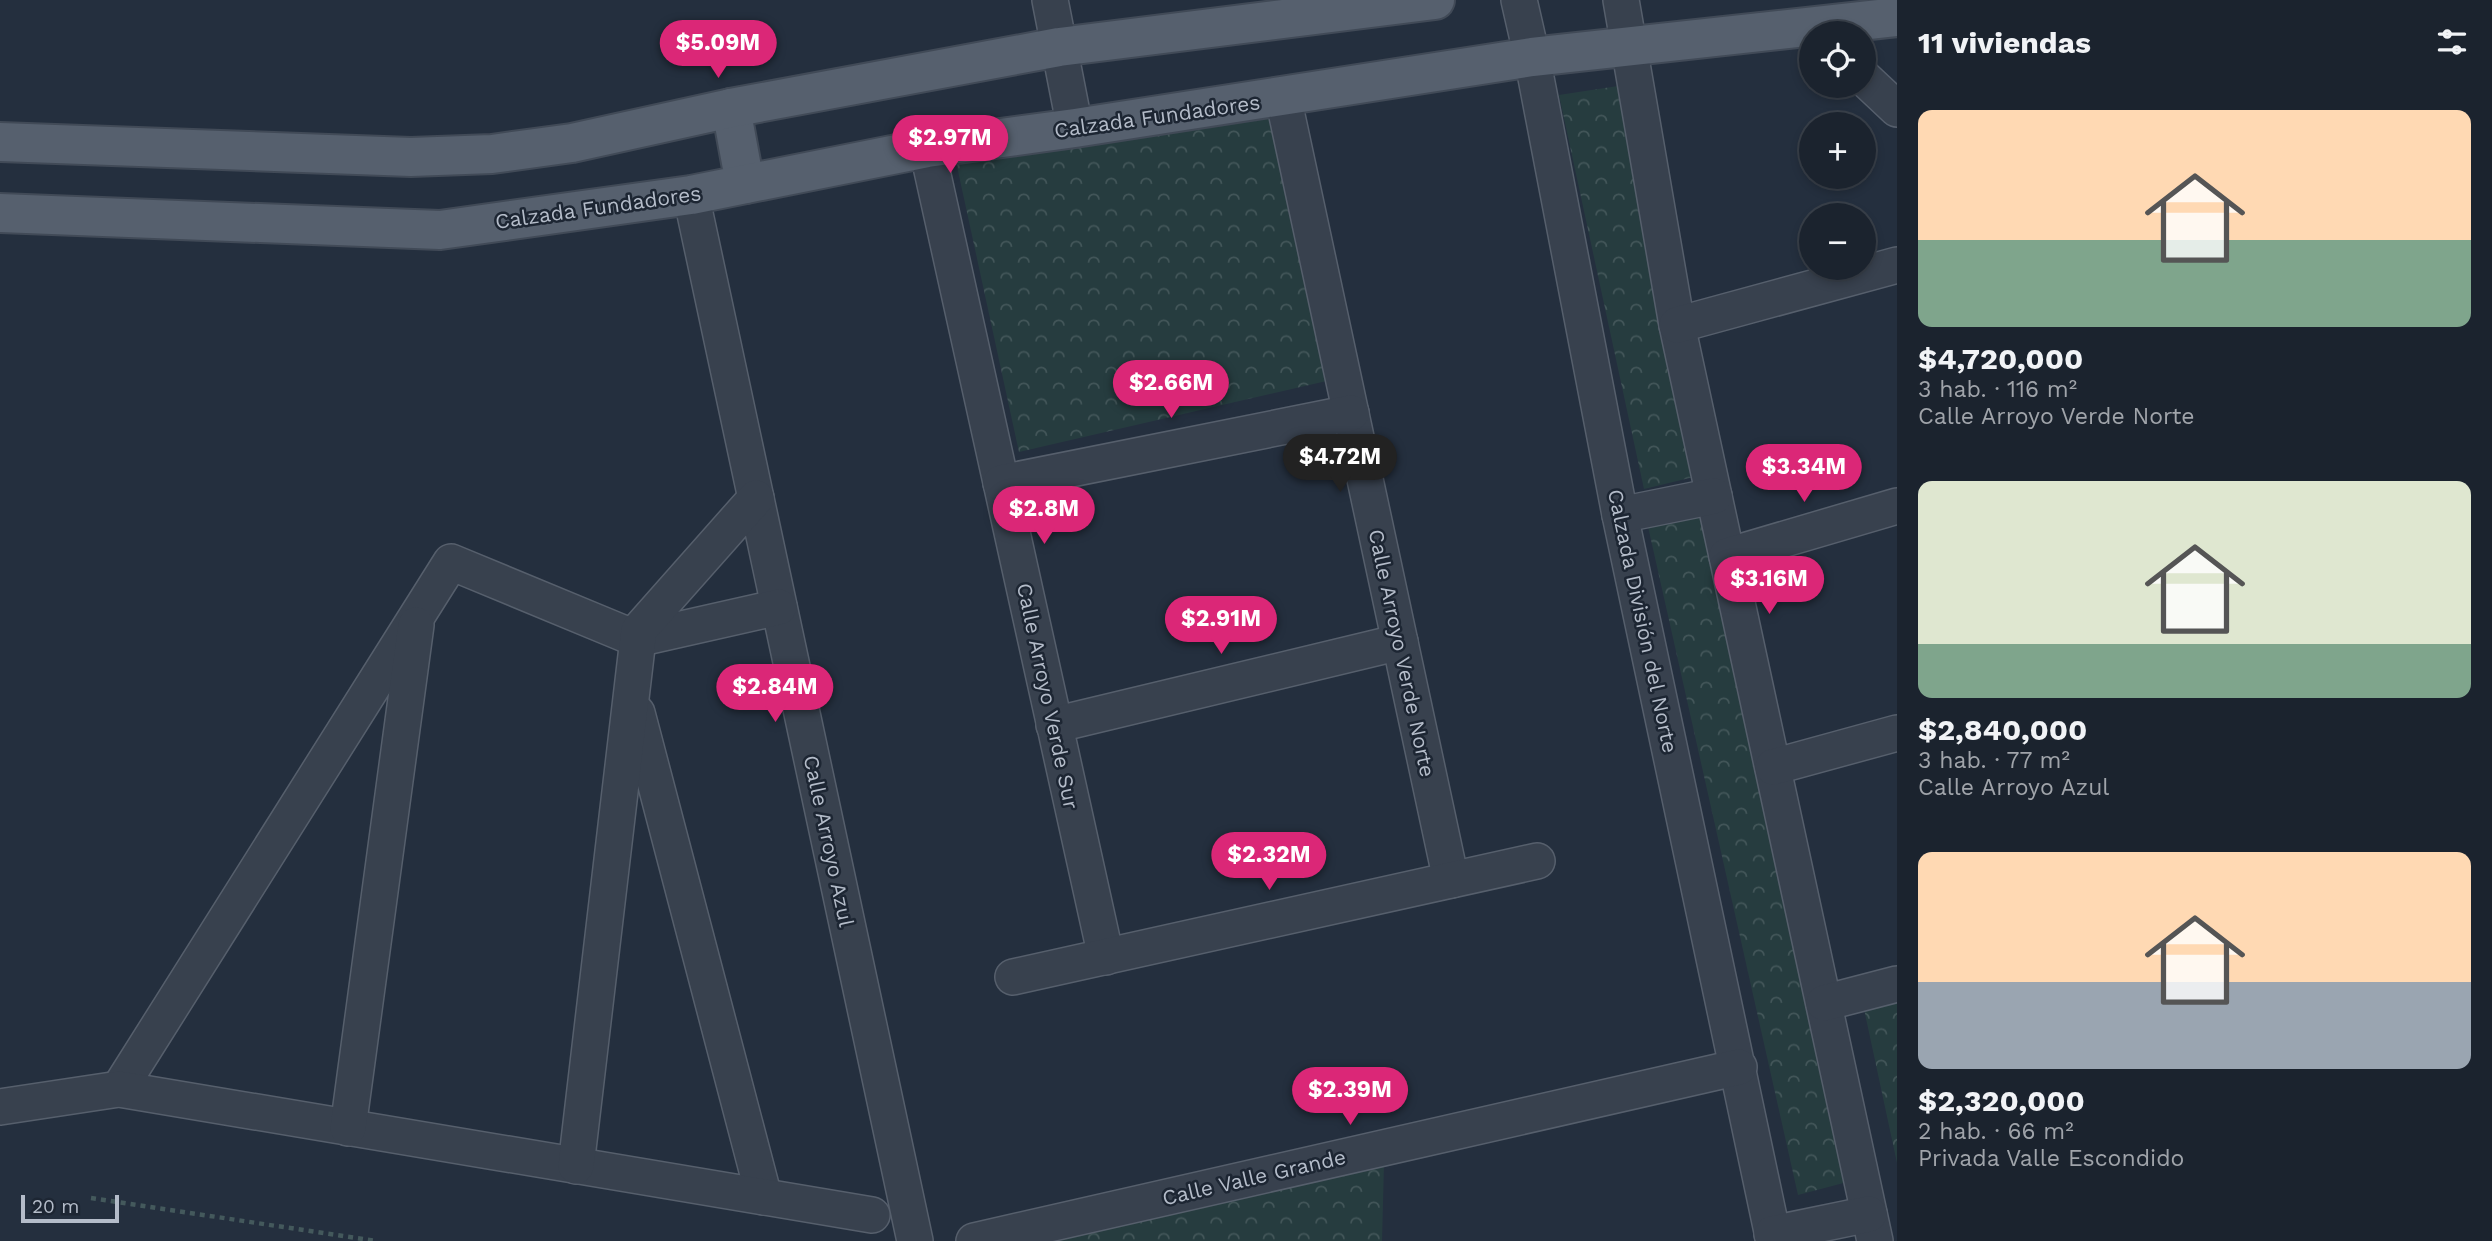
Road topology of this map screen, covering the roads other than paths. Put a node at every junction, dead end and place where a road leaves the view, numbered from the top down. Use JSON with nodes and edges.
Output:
{"nodes":[{"id":1,"x":1050,"y":0,"type":"edge"},
{"id":2,"x":1435,"y":0,"type":"edge"},
{"id":3,"x":1519,"y":0,"type":"edge"},
{"id":4,"x":1620,"y":0,"type":"edge"},
{"id":5,"x":1897,"y":17,"type":"edge"},
{"id":6,"x":1868,"y":21,"type":"edge"},
{"id":7,"x":1799,"y":30,"type":"edge"},
{"id":8,"x":1629,"y":44,"type":"junction"},
{"id":9,"x":1059,"y":47,"type":"junction"},
{"id":10,"x":1532,"y":57,"type":"junction"},
{"id":11,"x":1876,"y":89,"type":"edge"},
{"id":12,"x":1283,"y":97,"type":"junction"},
{"id":13,"x":731,"y":108,"type":"junction"},
{"id":14,"x":1897,"y":109,"type":"edge"},
{"id":15,"x":1075,"y":128,"type":"junction"},
{"id":16,"x":0,"y":142,"type":"edge"},
{"id":17,"x":927,"y":148,"type":"junction"},
{"id":18,"x":745,"y":184,"type":"junction"},
{"id":19,"x":691,"y":195,"type":"junction"},
{"id":20,"x":0,"y":212,"type":"edge"},
{"id":21,"x":1897,"y":265,"type":"edge"},
{"id":22,"x":1677,"y":325,"type":"junction"},
{"id":23,"x":1351,"y":413,"type":"junction"},
{"id":24,"x":1001,"y":483,"type":"junction"},
{"id":25,"x":1714,"y":496,"type":"junction"},
{"id":26,"x":755,"y":498,"type":"junction"},
{"id":27,"x":1897,"y":506,"type":"edge"},
{"id":28,"x":1620,"y":515,"type":"junction"},
{"id":29,"x":1727,"y":556,"type":"junction"},
{"id":30,"x":779,"y":607,"type":"junction"},
{"id":31,"x":418,"y":615,"type":"junction"},
{"id":32,"x":638,"y":639,"type":"junction"},
{"id":33,"x":1400,"y":642,"type":"junction"},
{"id":34,"x":632,"y":694,"type":"junction"},
{"id":35,"x":1054,"y":725,"type":"junction"},
{"id":36,"x":1897,"y":733,"type":"edge"},
{"id":37,"x":1773,"y":767,"type":"junction"},
{"id":38,"x":1537,"y":861,"type":"dead end"},
{"id":39,"x":1451,"y":880,"type":"junction"},
{"id":40,"x":1106,"y":957,"type":"junction"},
{"id":41,"x":1013,"y":977,"type":"dead end"},
{"id":42,"x":1897,"y":984,"type":"edge"},
{"id":43,"x":1824,"y":1003,"type":"junction"},
{"id":44,"x":1739,"y":1067,"type":"junction"},
{"id":45,"x":119,"y":1089,"type":"junction"},
{"id":46,"x":0,"y":1107,"type":"edge"},
{"id":47,"x":348,"y":1128,"type":"junction"},
{"id":48,"x":576,"y":1166,"type":"junction"},
{"id":49,"x":764,"y":1197,"type":"junction"},
{"id":50,"x":872,"y":1215,"type":"dead end"},
{"id":51,"x":1872,"y":1228,"type":"edge"},
{"id":52,"x":1773,"y":1237,"type":"edge"},
{"id":53,"x":915,"y":1241,"type":"edge"},
{"id":54,"x":974,"y":1241,"type":"edge"}],
"edges":[{"from":1,"to":9,"type":"street"},
{"from":2,"to":9,"type":"main road"},
{"from":3,"to":10,"type":"street","name":"Calzada División del Norte"},
{"from":4,"to":8,"type":"street"},
{"from":5,"to":6,"type":"main road","name":"Calzada Fundadores"},
{"from":7,"to":8,"type":"main road","name":"Calzada Fundadores"},
{"from":8,"to":10,"type":"main road","name":"Calzada Fundadores"},
{"from":8,"to":22,"type":"street"},
{"from":9,"to":13,"type":"main road"},
{"from":9,"to":15,"type":"street"},
{"from":10,"to":12,"type":"main road","name":"Calzada Fundadores"},
{"from":10,"to":28,"type":"street","name":"Calzada División del Norte"},
{"from":11,"to":14,"type":"street"},
{"from":12,"to":15,"type":"main road","name":"Calzada Fundadores"},
{"from":12,"to":23,"type":"street","name":"Calle Arroyo Verde Norte"},
{"from":13,"to":16,"type":"main road"},
{"from":13,"to":18,"type":"main road"},
{"from":15,"to":17,"type":"main road","name":"Calzada Fundadores"},
{"from":17,"to":18,"type":"main road","name":"Calzada Fundadores"},
{"from":17,"to":24,"type":"street","name":"Calle Arroyo Verde Sur"},
{"from":18,"to":19,"type":"main road","name":"Calzada Fundadores"},
{"from":19,"to":20,"type":"main road","name":"Calzada Fundadores"},
{"from":19,"to":26,"type":"street","name":"Calle Arroyo Azul"},
{"from":21,"to":22,"type":"street"},
{"from":22,"to":25,"type":"street"},
{"from":23,"to":24,"type":"street"},
{"from":23,"to":33,"type":"street","name":"Calle Arroyo Verde Norte"},
{"from":24,"to":35,"type":"street","name":"Calle Arroyo Verde Sur"},
{"from":25,"to":28,"type":"street"},
{"from":25,"to":29,"type":"street"},
{"from":26,"to":30,"type":"street","name":"Calle Arroyo Azul"},
{"from":26,"to":32,"type":"street"},
{"from":27,"to":29,"type":"street"},
{"from":28,"to":44,"type":"street","name":"Calzada División del Norte"},
{"from":29,"to":37,"type":"street"},
{"from":30,"to":32,"type":"street"},
{"from":30,"to":53,"type":"street","name":"Calle Arroyo Azul"},
{"from":31,"to":32,"type":"street"},
{"from":31,"to":45,"type":"street"},
{"from":31,"to":47,"type":"street"},
{"from":32,"to":34,"type":"street"},
{"from":33,"to":35,"type":"street"},
{"from":33,"to":39,"type":"street","name":"Calle Arroyo Verde Norte"},
{"from":34,"to":48,"type":"street"},
{"from":34,"to":49,"type":"street"},
{"from":35,"to":40,"type":"street","name":"Calle Arroyo Verde Sur"},
{"from":36,"to":37,"type":"street"},
{"from":37,"to":43,"type":"street"},
{"from":38,"to":39,"type":"street"},
{"from":39,"to":40,"type":"street"},
{"from":40,"to":41,"type":"street"},
{"from":42,"to":43,"type":"street"},
{"from":43,"to":51,"type":"street"},
{"from":44,"to":52,"type":"street","name":"Calzada División del Norte"},
{"from":44,"to":54,"type":"street","name":"Calle Valle Grande"},
{"from":45,"to":46,"type":"street"},
{"from":45,"to":47,"type":"street"},
{"from":47,"to":48,"type":"street"},
{"from":48,"to":49,"type":"street"},
{"from":49,"to":50,"type":"street"},
{"from":51,"to":52,"type":"street"}]}
